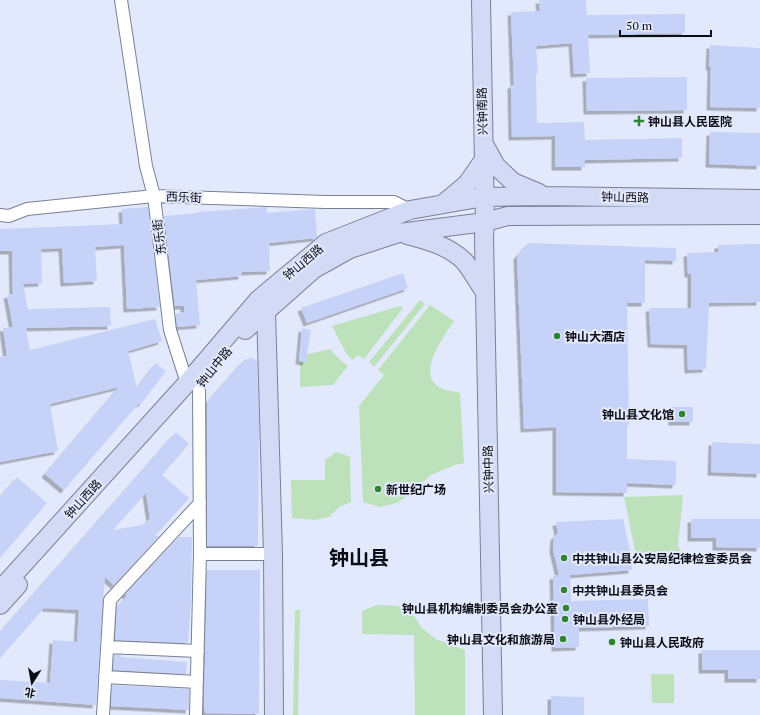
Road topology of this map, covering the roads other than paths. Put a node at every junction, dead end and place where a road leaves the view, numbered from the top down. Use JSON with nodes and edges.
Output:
{"nodes":[{"id":1,"x":121,"y":0,"type":"edge"},
{"id":2,"x":481,"y":0,"type":"edge"},
{"id":3,"x":483,"y":143,"type":"junction"},
{"id":4,"x":483,"y":161,"type":"junction"},
{"id":5,"x":154,"y":196,"type":"junction"},
{"id":6,"x":545,"y":196,"type":"junction"},
{"id":7,"x":484,"y":197,"type":"junction"},
{"id":8,"x":760,"y":199,"type":"edge"},
{"id":9,"x":442,"y":205,"type":"junction"},
{"id":10,"x":410,"y":210,"type":"junction"},
{"id":11,"x":0,"y":215,"type":"edge"},
{"id":12,"x":760,"y":215,"type":"edge"},
{"id":13,"x":485,"y":222,"type":"junction"},
{"id":14,"x":399,"y":233,"type":"junction"},
{"id":15,"x":485,"y":292,"type":"junction"},
{"id":16,"x":262,"y":306,"type":"junction"},
{"id":17,"x":193,"y":384,"type":"junction"},
{"id":18,"x":200,"y":503,"type":"junction"},
{"id":19,"x":200,"y":554,"type":"junction"},
{"id":20,"x":273,"y":554,"type":"junction"},
{"id":21,"x":0,"y":590,"type":"edge"},
{"id":22,"x":0,"y":605,"type":"edge"},
{"id":23,"x":107,"y":647,"type":"junction"},
{"id":24,"x":198,"y":651,"type":"junction"},
{"id":25,"x":105,"y":677,"type":"junction"},
{"id":26,"x":197,"y":682,"type":"junction"},
{"id":27,"x":103,"y":715,"type":"edge"},
{"id":28,"x":196,"y":715,"type":"edge"},
{"id":29,"x":274,"y":715,"type":"edge"},
{"id":30,"x":493,"y":715,"type":"edge"}],
"edges":[{"from":1,"to":5,"type":"street","name":"西乐街"},
{"from":2,"to":3,"type":"main road","name":"兴钟南路"},
{"from":3,"to":4,"type":"main road","name":"兴钟南路"},
{"from":3,"to":6,"type":"main road"},
{"from":4,"to":7,"type":"main road","name":"兴钟南路"},
{"from":4,"to":9,"type":"main road"},
{"from":5,"to":10,"type":"street","name":"西乐街"},
{"from":5,"to":11,"type":"street"},
{"from":5,"to":17,"type":"street","name":"东乐街"},
{"from":6,"to":7,"type":"main road","name":"钟山西路"},
{"from":6,"to":8,"type":"main road","name":"钟山西路"},
{"from":7,"to":9,"type":"main road","name":"钟山西路"},
{"from":7,"to":13,"type":"main road","name":"兴钟南路"},
{"from":9,"to":10,"type":"main road","name":"钟山西路"},
{"from":10,"to":16,"type":"main road","name":"钟山西路"},
{"from":12,"to":13,"type":"main road","name":"钟山西路"},
{"from":13,"to":14,"type":"main road","name":"钟山中路"},
{"from":13,"to":15,"type":"main road","name":"兴钟中路"},
{"from":14,"to":15,"type":"main road"},
{"from":14,"to":16,"type":"main road","name":"钟山中路"},
{"from":15,"to":30,"type":"main road","name":"兴钟中路"},
{"from":16,"to":17,"type":"main road","name":"钟山中路"},
{"from":16,"to":20,"type":"main road"},
{"from":17,"to":18,"type":"street","name":"东乐街"},
{"from":17,"to":21,"type":"main road","name":"钟山西路"},
{"from":17,"to":22,"type":"main road","name":"钟山中路"},
{"from":18,"to":19,"type":"street","name":"东乐街"},
{"from":18,"to":23,"type":"street"},
{"from":19,"to":20,"type":"street"},
{"from":19,"to":24,"type":"street","name":"东乐街"},
{"from":20,"to":29,"type":"main road"},
{"from":23,"to":24,"type":"street"},
{"from":23,"to":25,"type":"street"},
{"from":24,"to":26,"type":"street","name":"东乐街"},
{"from":25,"to":26,"type":"street"},
{"from":25,"to":27,"type":"street"},
{"from":26,"to":28,"type":"street","name":"东乐街"}]}
